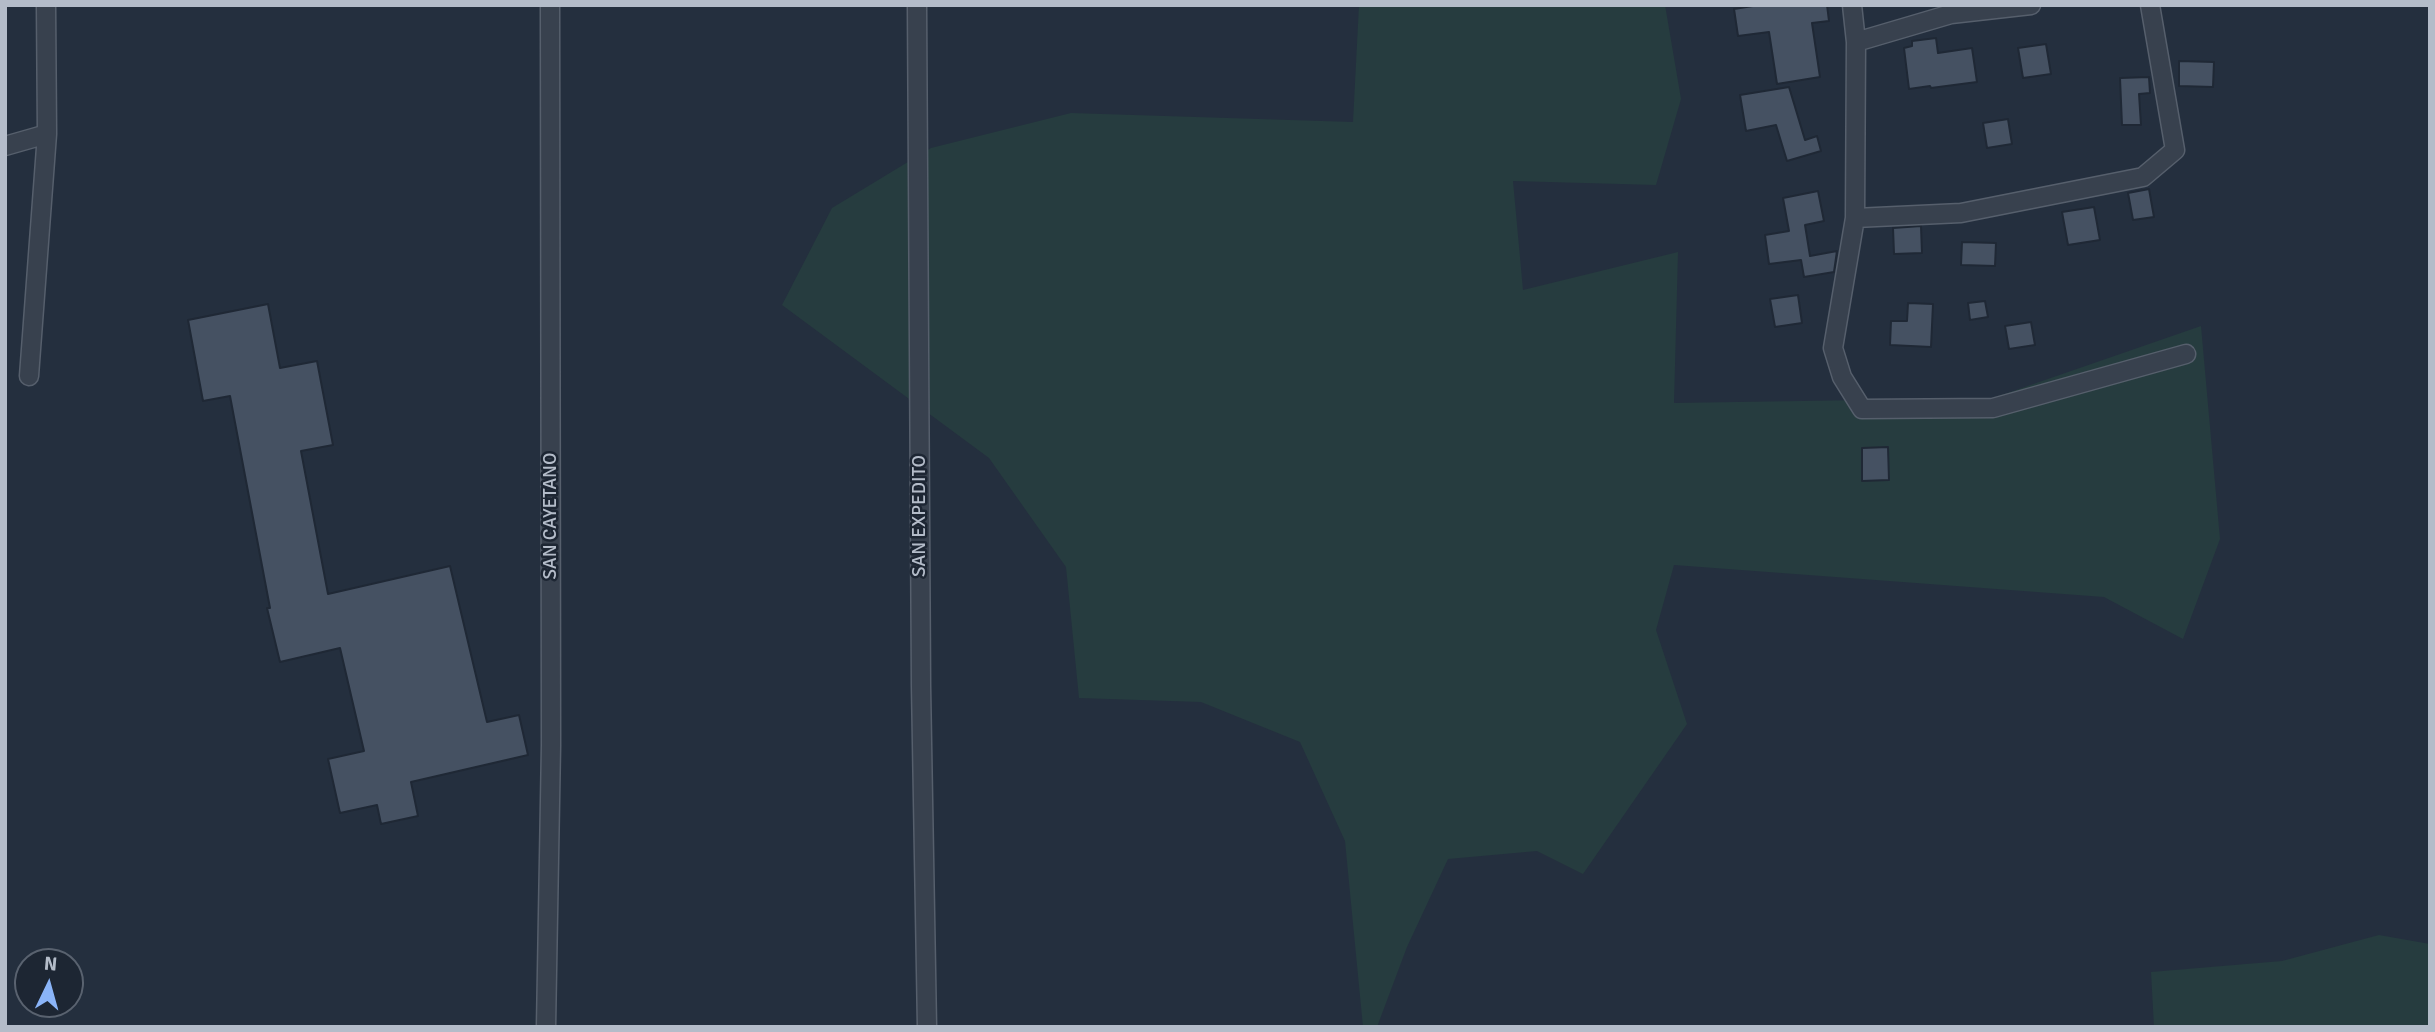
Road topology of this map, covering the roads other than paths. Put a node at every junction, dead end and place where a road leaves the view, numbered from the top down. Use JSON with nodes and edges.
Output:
{"nodes":[{"id":1,"x":46,"y":5,"type":"edge"},
{"id":2,"x":550,"y":5,"type":"edge"},
{"id":3,"x":917,"y":5,"type":"edge"},
{"id":4,"x":1852,"y":5,"type":"edge"},
{"id":5,"x":2031,"y":5,"type":"edge"},
{"id":6,"x":2150,"y":5,"type":"edge"},
{"id":7,"x":1856,"y":42,"type":"junction"},
{"id":8,"x":47,"y":134,"type":"junction"},
{"id":9,"x":5,"y":146,"type":"edge"},
{"id":10,"x":1855,"y":218,"type":"junction"},
{"id":11,"x":2186,"y":354,"type":"dead end"},
{"id":12,"x":29,"y":376,"type":"dead end"},
{"id":13,"x":546,"y":1027,"type":"edge"},
{"id":14,"x":927,"y":1027,"type":"edge"}],
"edges":[{"from":1,"to":8,"type":"street"},
{"from":2,"to":13,"type":"street","name":"SAN CAYETANO"},
{"from":3,"to":14,"type":"street","name":"SAN EXPEDITO"},
{"from":4,"to":7,"type":"street"},
{"from":5,"to":7,"type":"street"},
{"from":6,"to":10,"type":"street"},
{"from":7,"to":10,"type":"street"},
{"from":8,"to":9,"type":"street"},
{"from":8,"to":12,"type":"street"},
{"from":10,"to":11,"type":"street"}]}
